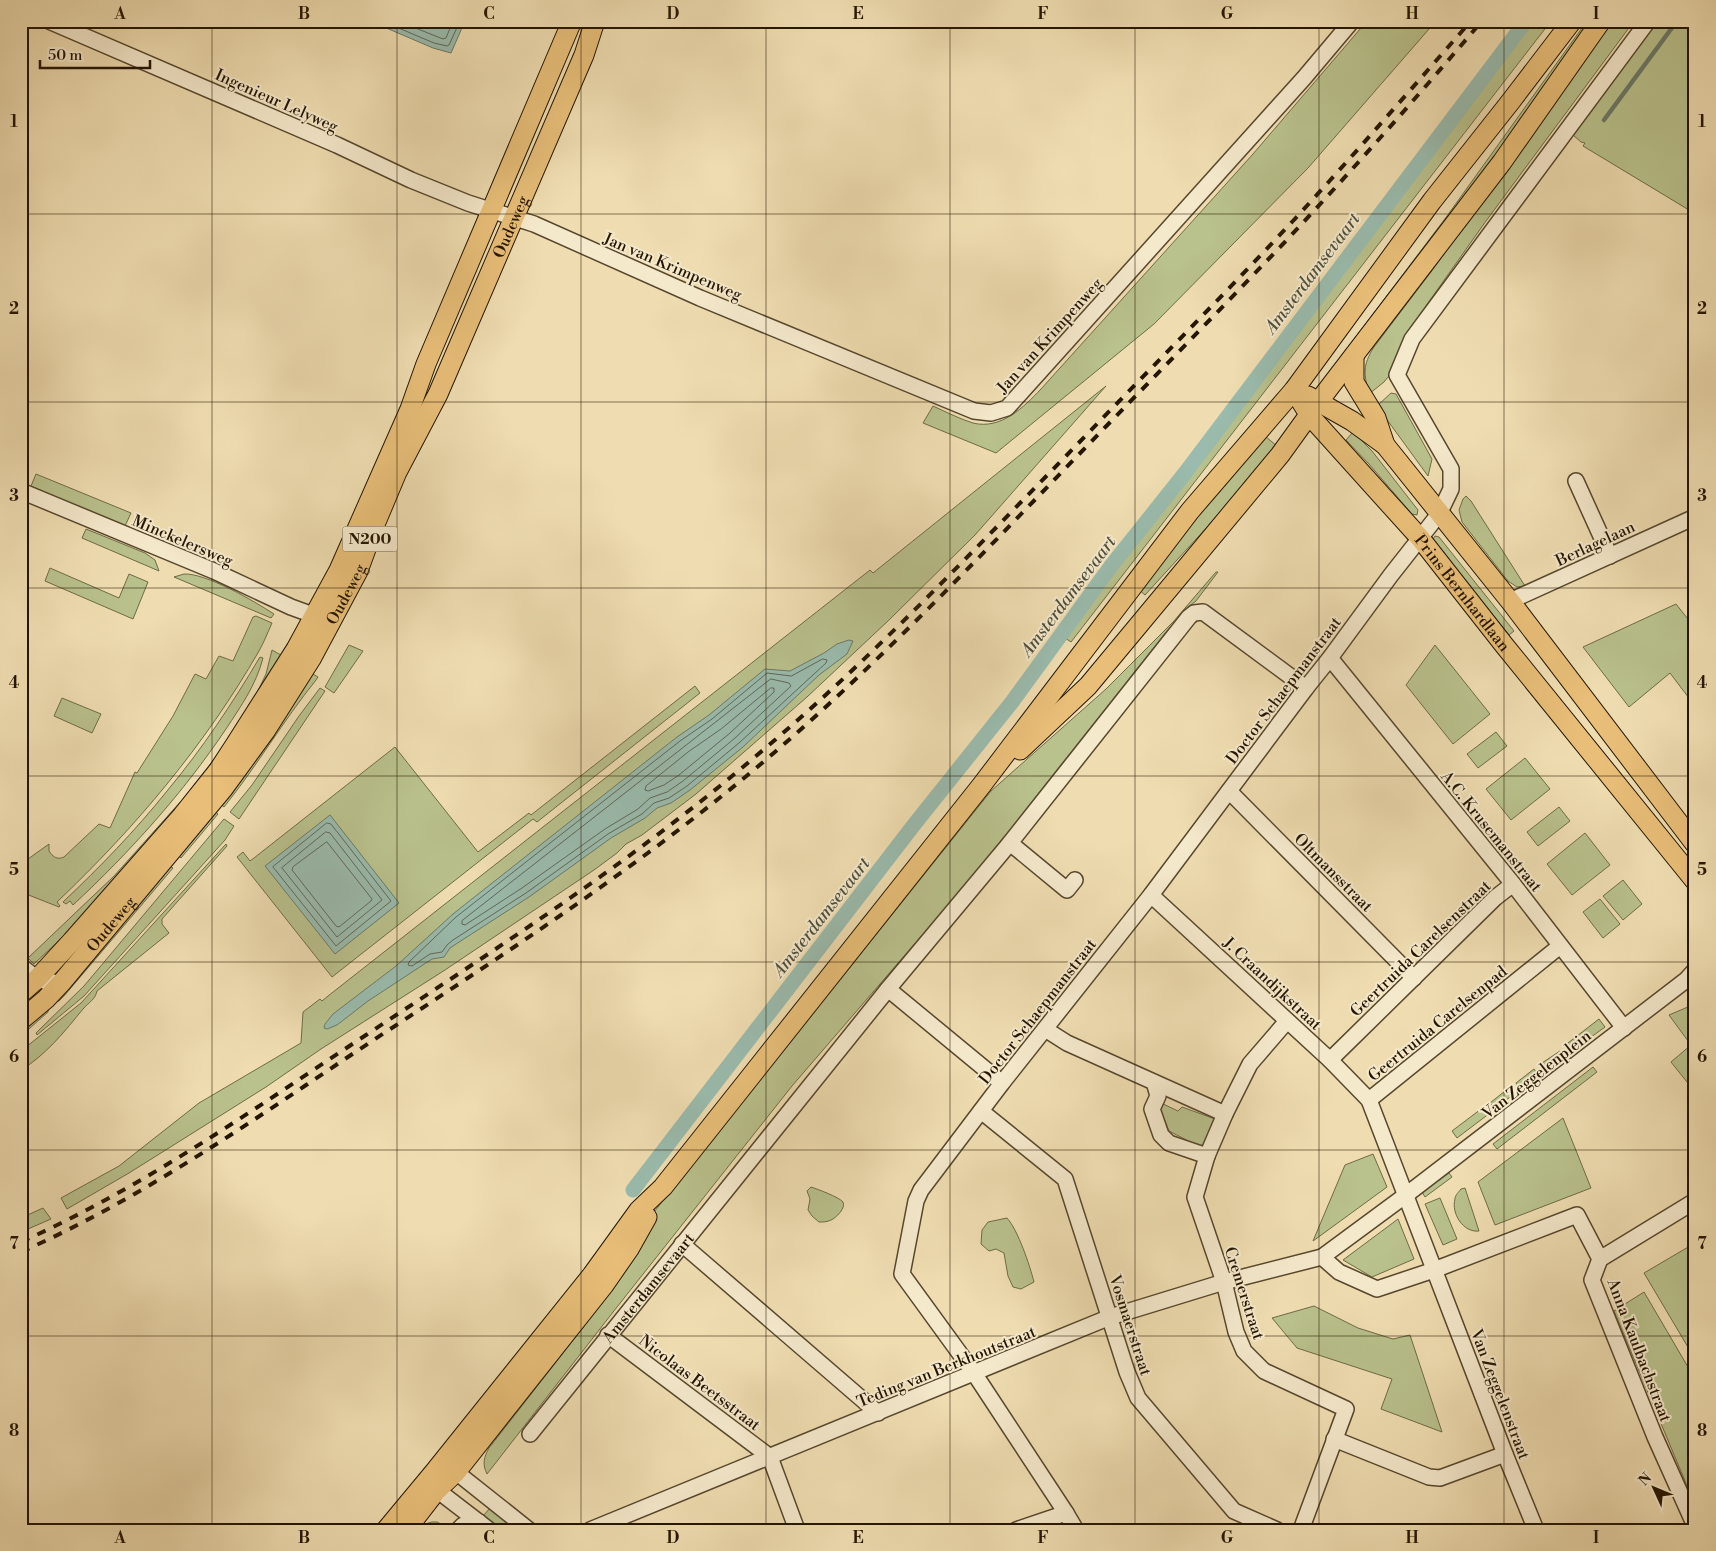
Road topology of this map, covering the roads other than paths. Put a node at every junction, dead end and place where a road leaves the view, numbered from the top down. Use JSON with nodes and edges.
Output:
{"nodes":[{"id":1,"x":49,"y":21,"type":"edge"},
{"id":2,"x":572,"y":21,"type":"edge"},
{"id":3,"x":595,"y":21,"type":"edge"},
{"id":4,"x":1352,"y":21,"type":"edge"},
{"id":5,"x":1572,"y":21,"type":"edge"},
{"id":6,"x":1601,"y":21,"type":"edge"},
{"id":7,"x":1648,"y":21,"type":"edge"},
{"id":8,"x":491,"y":210,"type":"junction"},
{"id":9,"x":514,"y":218,"type":"junction"},
{"id":10,"x":1354,"y":356,"type":"junction"},
{"id":11,"x":1294,"y":390,"type":"junction"},
{"id":12,"x":1314,"y":409,"type":"junction"},
{"id":13,"x":1385,"y":445,"type":"junction"},
{"id":14,"x":1576,"y":481,"type":"dead end"},
{"id":15,"x":21,"y":491,"type":"edge"},
{"id":16,"x":1439,"y":514,"type":"junction"},
{"id":17,"x":1695,"y":517,"type":"edge"},
{"id":18,"x":1420,"y":538,"type":"junction"},
{"id":19,"x":1610,"y":556,"type":"junction"},
{"id":20,"x":1510,"y":601,"type":"junction"},
{"id":21,"x":323,"y":619,"type":"junction"},
{"id":22,"x":1330,"y":658,"type":"junction"},
{"id":23,"x":1306,"y":688,"type":"junction"},
{"id":24,"x":981,"y":786,"type":"junction"},
{"id":25,"x":1229,"y":791,"type":"junction"},
{"id":26,"x":1010,"y":843,"type":"junction"},
{"id":27,"x":1695,"y":844,"type":"edge"},
{"id":28,"x":1075,"y":880,"type":"dead end"},
{"id":29,"x":1695,"y":881,"type":"edge"},
{"id":30,"x":1513,"y":884,"type":"junction"},
{"id":31,"x":1151,"y":895,"type":"junction"},
{"id":32,"x":1560,"y":946,"type":"junction"},
{"id":33,"x":21,"y":966,"type":"edge"},
{"id":34,"x":1692,"y":976,"type":"edge"},
{"id":35,"x":1414,"y":978,"type":"junction"},
{"id":36,"x":37,"y":979,"type":"junction"},
{"id":37,"x":62,"y":982,"type":"junction"},
{"id":38,"x":888,"y":989,"type":"junction"},
{"id":39,"x":21,"y":993,"type":"edge"},
{"id":40,"x":21,"y":1020,"type":"edge"},
{"id":41,"x":1287,"y":1021,"type":"junction"},
{"id":42,"x":1624,"y":1028,"type":"junction"},
{"id":43,"x":1045,"y":1029,"type":"junction"},
{"id":44,"x":1330,"y":1060,"type":"junction"},
{"id":45,"x":1154,"y":1082,"type":"junction"},
{"id":46,"x":1002,"y":1084,"type":"junction"},
{"id":47,"x":1369,"y":1100,"type":"junction"},
{"id":48,"x":981,"y":1111,"type":"junction"},
{"id":49,"x":1225,"y":1114,"type":"junction"},
{"id":50,"x":1207,"y":1156,"type":"junction"},
{"id":51,"x":663,"y":1187,"type":"junction"},
{"id":52,"x":1406,"y":1195,"type":"junction"},
{"id":53,"x":1695,"y":1201,"type":"edge"},
{"id":54,"x":682,"y":1244,"type":"junction"},
{"id":55,"x":1322,"y":1257,"type":"junction"},
{"id":56,"x":1600,"y":1259,"type":"junction"},
{"id":57,"x":1434,"y":1270,"type":"junction"},
{"id":58,"x":1224,"y":1282,"type":"junction"},
{"id":59,"x":1110,"y":1317,"type":"junction"},
{"id":60,"x":608,"y":1335,"type":"junction"},
{"id":61,"x":974,"y":1373,"type":"junction"},
{"id":62,"x":878,"y":1413,"type":"junction"},
{"id":63,"x":530,"y":1434,"type":"dead end"},
{"id":64,"x":1334,"y":1439,"type":"junction"},
{"id":65,"x":1505,"y":1454,"type":"junction"},
{"id":66,"x":770,"y":1456,"type":"junction"},
{"id":67,"x":456,"y":1472,"type":"junction"},
{"id":68,"x":436,"y":1480,"type":"junction"},
{"id":69,"x":1066,"y":1513,"type":"junction"},
{"id":70,"x":484,"y":1526,"type":"edge"},
{"id":71,"x":1695,"y":1526,"type":"edge"},
{"id":72,"x":386,"y":1530,"type":"edge"},
{"id":73,"x":406,"y":1530,"type":"edge"},
{"id":74,"x":458,"y":1530,"type":"edge"},
{"id":75,"x":529,"y":1530,"type":"edge"},
{"id":76,"x":590,"y":1530,"type":"edge"},
{"id":77,"x":797,"y":1530,"type":"edge"},
{"id":78,"x":1016,"y":1530,"type":"edge"},
{"id":79,"x":1076,"y":1530,"type":"edge"},
{"id":80,"x":1278,"y":1530,"type":"edge"},
{"id":81,"x":1301,"y":1530,"type":"edge"},
{"id":82,"x":1536,"y":1530,"type":"edge"}],
"edges":[{"from":1,"to":8,"type":"street","name":"Ingenieur Lelyweg"},
{"from":2,"to":8,"type":"main road","name":"Oudeweg","number":"N200"},
{"from":3,"to":9,"type":"main road","name":"Oudeweg","number":"N200"},
{"from":4,"to":9,"type":"street","name":"Jan van Krimpenweg"},
{"from":5,"to":11,"type":"main road","name":"Amsterdamsevaart"},
{"from":6,"to":10,"type":"main road","name":"Amsterdamsevaart"},
{"from":7,"to":16,"type":"street"},
{"from":8,"to":9,"type":"street","name":"Ingenieur Lelyweg"},
{"from":8,"to":21,"type":"main road","name":"Oudeweg","number":"N200"},
{"from":9,"to":21,"type":"main road","name":"Oudeweg","number":"N200"},
{"from":10,"to":12,"type":"main road","name":"Amsterdamsevaart"},
{"from":10,"to":13,"type":"main road","name":"Prins Bernhardlaan"},
{"from":11,"to":12,"type":"main road","name":"Prins Bernhardlaan"},
{"from":11,"to":24,"type":"main road","name":"Amsterdamsevaart"},
{"from":12,"to":13,"type":"main road","name":"Prins Bernhardlaan"},
{"from":12,"to":18,"type":"main road","name":"Prins Bernhardlaan"},
{"from":12,"to":24,"type":"main road","name":"Amsterdamsevaart"},
{"from":13,"to":16,"type":"main road","name":"Prins Bernhardlaan"},
{"from":14,"to":19,"type":"street"},
{"from":15,"to":21,"type":"street","name":"Minckelersweg"},
{"from":16,"to":18,"type":"street","name":"Doctor Schaepmanstraat"},
{"from":16,"to":20,"type":"main road","name":"Prins Bernhardlaan"},
{"from":17,"to":19,"type":"street","name":"Berlagelaan"},
{"from":18,"to":22,"type":"street","name":"Doctor Schaepmanstraat"},
{"from":18,"to":29,"type":"main road","name":"Prins Bernhardlaan"},
{"from":19,"to":20,"type":"street","name":"Berlagelaan"},
{"from":20,"to":27,"type":"main road","name":"Prins Bernhardlaan"},
{"from":21,"to":36,"type":"main road","name":"Oudeweg","number":"N200"},
{"from":21,"to":37,"type":"main road","name":"Oudeweg","number":"N200"},
{"from":22,"to":23,"type":"street","name":"Doctor Schaepmanstraat"},
{"from":22,"to":30,"type":"street","name":"A.C. Krusemanstraat"},
{"from":23,"to":25,"type":"street","name":"Doctor Schaepmanstraat"},
{"from":23,"to":26,"type":"street","name":"Amsterdamsevaart"},
{"from":24,"to":51,"type":"main road","name":"Amsterdamsevaart"},
{"from":25,"to":31,"type":"street","name":"Doctor Schaepmanstraat"},
{"from":25,"to":35,"type":"street","name":"Oltmansstraat"},
{"from":26,"to":28,"type":"street"},
{"from":26,"to":38,"type":"street","name":"Amsterdamsevaart"},
{"from":30,"to":32,"type":"street","name":"A.C. Krusemanstraat"},
{"from":30,"to":35,"type":"street","name":"Geertruida Carelsenstraat"},
{"from":31,"to":41,"type":"street","name":"J. Craandijkstraat"},
{"from":31,"to":43,"type":"street","name":"Doctor Schaepmanstraat"},
{"from":32,"to":42,"type":"street","name":"A.C. Krusemanstraat"},
{"from":32,"to":47,"type":"street","name":"Geertruida Carelsenpad"},
{"from":33,"to":36,"type":"street"},
{"from":34,"to":42,"type":"street","name":"Van Zeggelenplein"},
{"from":35,"to":44,"type":"street","name":"Geertruida Carelsenstraat"},
{"from":36,"to":37,"type":"street"},
{"from":36,"to":39,"type":"main road","name":"Oudeweg","number":"N200"},
{"from":37,"to":40,"type":"main road","name":"Oudeweg","number":"N200"},
{"from":38,"to":46,"type":"street"},
{"from":38,"to":54,"type":"street","name":"Amsterdamsevaart"},
{"from":41,"to":44,"type":"street","name":"J. Craandijkstraat"},
{"from":41,"to":49,"type":"street"},
{"from":42,"to":52,"type":"street","name":"Van Zeggelenplein"},
{"from":43,"to":45,"type":"street"},
{"from":43,"to":46,"type":"street","name":"Doctor Schaepmanstraat"},
{"from":44,"to":47,"type":"street","name":"J. Craandijkstraat"},
{"from":45,"to":49,"type":"street"},
{"from":45,"to":50,"type":"street"},
{"from":46,"to":48,"type":"street","name":"Doctor Schaepmanstraat"},
{"from":47,"to":52,"type":"street","name":"Geertruida Carelsenpad"},
{"from":48,"to":59,"type":"street","name":"Vosmaerstraat"},
{"from":48,"to":61,"type":"street","name":"Doctor Schaepmanstraat"},
{"from":49,"to":50,"type":"street","name":"Cremerstraat"},
{"from":50,"to":58,"type":"street","name":"Cremerstraat"},
{"from":51,"to":67,"type":"main road","name":"Amsterdamsevaart"},
{"from":51,"to":68,"type":"main road","name":"Amsterdamsevaart"},
{"from":52,"to":55,"type":"street","name":"Van Zeggelenplein"},
{"from":52,"to":57,"type":"street"},
{"from":53,"to":56,"type":"street"},
{"from":54,"to":60,"type":"street","name":"Amsterdamsevaart"},
{"from":54,"to":62,"type":"street"},
{"from":55,"to":57,"type":"street"},
{"from":55,"to":58,"type":"street","name":"Teding van Berkhoutstraat"},
{"from":56,"to":57,"type":"street","name":"Anna Kaulbachstraat"},
{"from":56,"to":71,"type":"street","name":"Anna Kaulbachstraat"},
{"from":57,"to":65,"type":"street","name":"Van Zeggelenstraat"},
{"from":58,"to":59,"type":"street","name":"Teding van Berkhoutstraat"},
{"from":58,"to":64,"type":"street","name":"Cremerstraat"},
{"from":59,"to":61,"type":"street","name":"Teding van Berkhoutstraat"},
{"from":59,"to":80,"type":"street","name":"Vosmaerstraat"},
{"from":60,"to":63,"type":"street","name":"Amsterdamsevaart"},
{"from":60,"to":66,"type":"street","name":"Nicolaas Beetsstraat"},
{"from":61,"to":62,"type":"street","name":"Teding van Berkhoutstraat"},
{"from":61,"to":69,"type":"street","name":"Doctor Schaepmanstraat"},
{"from":62,"to":66,"type":"street","name":"Teding van Berkhoutstraat"},
{"from":64,"to":65,"type":"street"},
{"from":64,"to":81,"type":"street"},
{"from":65,"to":82,"type":"street","name":"Van Zeggelenstraat"},
{"from":66,"to":76,"type":"street","name":"Teding van Berkhoutstraat"},
{"from":66,"to":77,"type":"street"},
{"from":67,"to":68,"type":"main road","name":"Amsterdamsevaart"},
{"from":67,"to":75,"type":"street"},
{"from":68,"to":70,"type":"street"},
{"from":68,"to":72,"type":"main road","name":"Amsterdamsevaart"},
{"from":68,"to":73,"type":"main road","name":"Amsterdamsevaart"},
{"from":69,"to":78,"type":"street"},
{"from":69,"to":79,"type":"street","name":"Doctor Schaepmanstraat"},
{"from":70,"to":74,"type":"street"}]}
